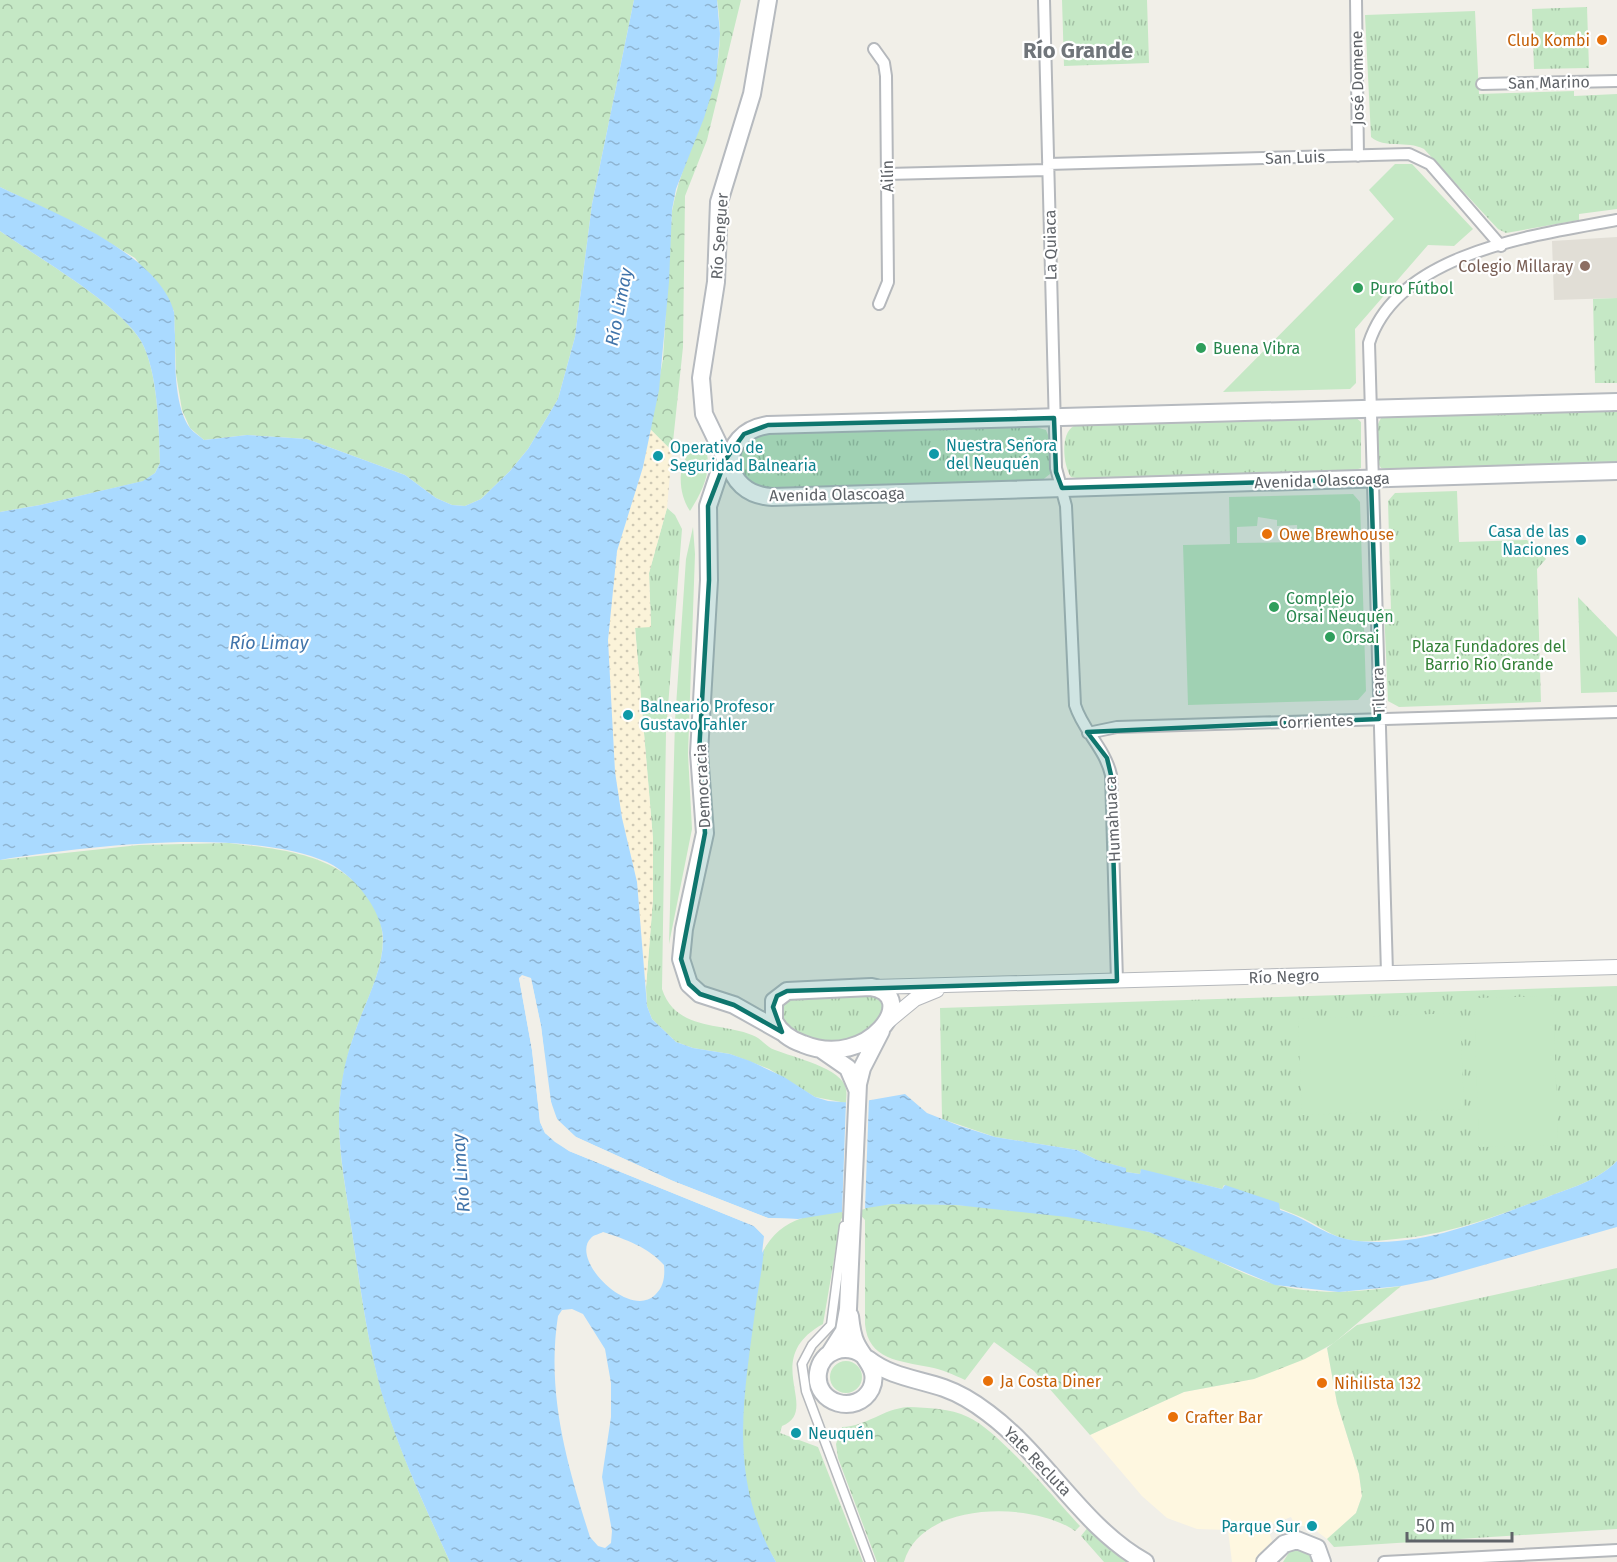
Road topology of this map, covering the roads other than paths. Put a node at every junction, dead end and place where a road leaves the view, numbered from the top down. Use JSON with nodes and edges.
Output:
{"nodes":[{"id":1,"x":768,"y":0,"type":"edge"},
{"id":2,"x":1044,"y":0,"type":"edge"},
{"id":3,"x":1356,"y":0,"type":"edge"},
{"id":4,"x":874,"y":49,"type":"dead end"},
{"id":5,"x":1617,"y":81,"type":"edge"},
{"id":6,"x":1482,"y":84,"type":"dead end"},
{"id":7,"x":1358,"y":156,"type":"junction"},
{"id":8,"x":1048,"y":167,"type":"junction"},
{"id":9,"x":887,"y":174,"type":"junction"},
{"id":10,"x":1617,"y":220,"type":"edge"},
{"id":11,"x":1502,"y":246,"type":"junction"},
{"id":12,"x":879,"y":304,"type":"dead end"},
{"id":13,"x":1617,"y":402,"type":"edge"},
{"id":14,"x":1369,"y":409,"type":"junction"},
{"id":15,"x":1054,"y":418,"type":"junction"},
{"id":16,"x":730,"y":459,"type":"junction"},
{"id":17,"x":1617,"y":471,"type":"edge"},
{"id":18,"x":1371,"y":479,"type":"junction"},
{"id":19,"x":1062,"y":488,"type":"junction"},
{"id":20,"x":1617,"y":712,"type":"edge"},
{"id":21,"x":1379,"y":719,"type":"junction"},
{"id":22,"x":1088,"y":733,"type":"junction"},
{"id":23,"x":1617,"y":967,"type":"edge"},
{"id":24,"x":1387,"y":973,"type":"junction"},
{"id":25,"x":1117,"y":981,"type":"junction"},
{"id":26,"x":951,"y":986,"type":"junction"},
{"id":27,"x":871,"y":987,"type":"junction"},
{"id":28,"x":883,"y":1027,"type":"junction"},
{"id":29,"x":782,"y":1032,"type":"junction"},
{"id":30,"x":818,"y":1049,"type":"junction"},
{"id":31,"x":858,"y":1090,"type":"junction"},
{"id":32,"x":849,"y":1219,"type":"junction"},
{"id":33,"x":848,"y":1309,"type":"junction"},
{"id":34,"x":830,"y":1353,"type":"junction"},
{"id":35,"x":866,"y":1357,"type":"junction"},
{"id":36,"x":917,"y":1382,"type":"junction"},
{"id":37,"x":866,"y":1396,"type":"junction"},
{"id":38,"x":1617,"y":1550,"type":"edge"},
{"id":39,"x":1275,"y":1555,"type":"edge"},
{"id":40,"x":870,"y":1562,"type":"edge"},
{"id":41,"x":1145,"y":1562,"type":"edge"},
{"id":42,"x":1265,"y":1562,"type":"edge"},
{"id":43,"x":1322,"y":1562,"type":"edge"},
{"id":44,"x":1384,"y":1562,"type":"edge"}],
"edges":[{"from":1,"to":16,"type":"main road","name":"Río Senguer"},
{"from":2,"to":8,"type":"street","name":"La Quiaca"},
{"from":3,"to":7,"type":"street","name":"José Domene"},
{"from":4,"to":9,"type":"street","name":"Ailín"},
{"from":5,"to":6,"type":"street","name":"San Marino"},
{"from":7,"to":8,"type":"street","name":"San Luis"},
{"from":7,"to":11,"type":"street","name":"San Luis"},
{"from":8,"to":9,"type":"street","name":"San Luis"},
{"from":8,"to":15,"type":"street","name":"La Quiaca"},
{"from":9,"to":12,"type":"street","name":"Ailín"},
{"from":10,"to":11,"type":"street","name":"Tilcara"},
{"from":11,"to":14,"type":"street","name":"Tilcara"},
{"from":13,"to":14,"type":"main road"},
{"from":14,"to":15,"type":"main road"},
{"from":14,"to":18,"type":"street","name":"Tilcara"},
{"from":15,"to":16,"type":"main road"},
{"from":15,"to":19,"type":"street","name":"La Quiaca"},
{"from":16,"to":19,"type":"main road","name":"Avenida Olascoaga"},
{"from":16,"to":29,"type":"main road","name":"Democracia"},
{"from":17,"to":18,"type":"main road","name":"Avenida Olascoaga"},
{"from":18,"to":19,"type":"main road","name":"Avenida Olascoaga"},
{"from":18,"to":21,"type":"street","name":"Tilcara"},
{"from":19,"to":22,"type":"street","name":"Humahuaca"},
{"from":20,"to":21,"type":"street","name":"Corrientes"},
{"from":21,"to":22,"type":"street","name":"Corrientes"},
{"from":21,"to":24,"type":"street","name":"Tilcara"},
{"from":22,"to":25,"type":"street","name":"Humahuaca"},
{"from":23,"to":24,"type":"street","name":"Río Negro"},
{"from":24,"to":25,"type":"street","name":"Río Negro"},
{"from":25,"to":26,"type":"street","name":"Río Negro"},
{"from":26,"to":27,"type":"street","name":"Río Negro"},
{"from":26,"to":28,"type":"street","name":"Río Negro"},
{"from":27,"to":28,"type":"main road"},
{"from":27,"to":29,"type":"main road","name":"Río Negro"},
{"from":28,"to":30,"type":"main road","name":"Río Negro"},
{"from":28,"to":31,"type":"main road","name":"Yate Recluta"},
{"from":29,"to":30,"type":"main road","name":"Río Negro"},
{"from":30,"to":31,"type":"main road"},
{"from":31,"to":32,"type":"main road","name":"Yate Recluta"},
{"from":32,"to":33,"type":"main road","name":"Yate Recluta"},
{"from":32,"to":40,"type":"street"},
{"from":33,"to":34,"type":"main road","name":"Yate Recluta"},
{"from":33,"to":35,"type":"main road","name":"Yate Recluta"},
{"from":34,"to":35,"type":"main road","name":"Yate Recluta"},
{"from":34,"to":37,"type":"main road","name":"Yate Recluta"},
{"from":35,"to":36,"type":"main road","name":"Yate Recluta"},
{"from":35,"to":37,"type":"main road","name":"Yate Recluta"},
{"from":36,"to":37,"type":"main road","name":"Yate Recluta"},
{"from":36,"to":41,"type":"main road","name":"Yate Recluta"},
{"from":38,"to":44,"type":"street"},
{"from":39,"to":42,"type":"main road"},
{"from":39,"to":43,"type":"main road"}]}
